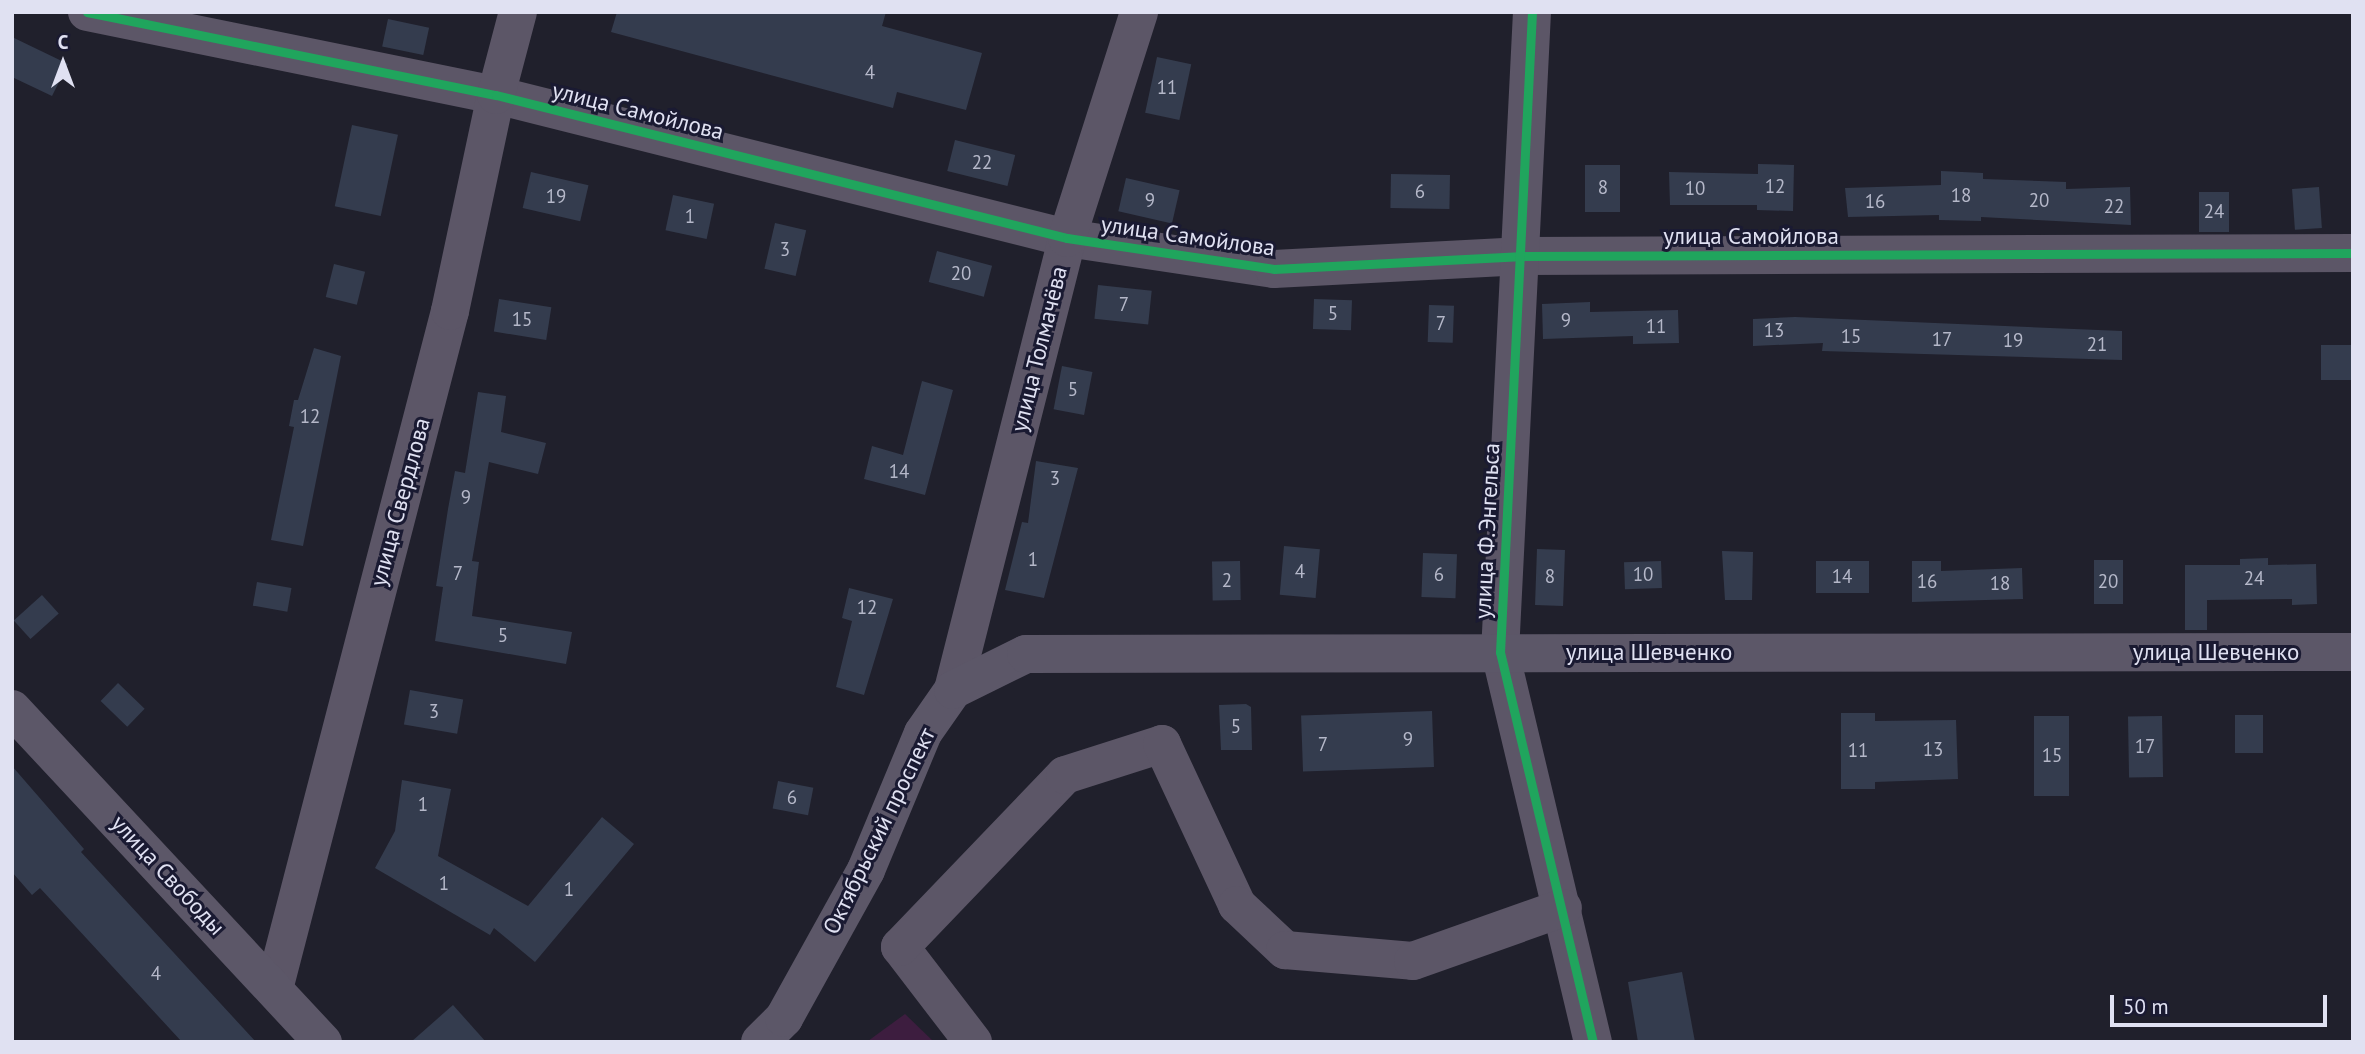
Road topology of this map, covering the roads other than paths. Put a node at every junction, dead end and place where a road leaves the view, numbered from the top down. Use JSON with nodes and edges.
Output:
{"nodes":[{"id":1,"x":87,"y":12,"type":"edge"},
{"id":2,"x":518,"y":12,"type":"edge"},
{"id":3,"x":1139,"y":12,"type":"edge"},
{"id":4,"x":1532,"y":12,"type":"edge"},
{"id":5,"x":496,"y":95,"type":"junction"},
{"id":6,"x":1067,"y":238,"type":"junction"},
{"id":7,"x":2353,"y":254,"type":"edge"},
{"id":8,"x":1519,"y":256,"type":"junction"},
{"id":9,"x":1500,"y":652,"type":"junction"},
{"id":10,"x":2353,"y":652,"type":"edge"},
{"id":11,"x":953,"y":690,"type":"junction"},
{"id":12,"x":12,"y":709,"type":"edge"},
{"id":13,"x":1563,"y":908,"type":"junction"},
{"id":14,"x":274,"y":989,"type":"junction"},
{"id":15,"x":323,"y":1042,"type":"edge"},
{"id":16,"x":760,"y":1042,"type":"edge"},
{"id":17,"x":974,"y":1042,"type":"edge"},
{"id":18,"x":1593,"y":1042,"type":"edge"}],
"edges":[{"from":1,"to":5,"type":"street","name":"улица Самойлова"},
{"from":2,"to":5,"type":"street","name":"улица Свердлова"},
{"from":3,"to":6,"type":"street","name":"улица Толмачёва"},
{"from":4,"to":8,"type":"street","name":"улица Ф.Энгельса"},
{"from":5,"to":6,"type":"street","name":"улица Самойлова"},
{"from":5,"to":14,"type":"street","name":"улица Свердлова"},
{"from":6,"to":8,"type":"street","name":"улица Самойлова"},
{"from":6,"to":11,"type":"street","name":"улица Толмачёва"},
{"from":7,"to":8,"type":"street","name":"улица Самойлова"},
{"from":8,"to":9,"type":"street","name":"улица Ф.Энгельса"},
{"from":9,"to":10,"type":"main road","name":"улица Шевченко"},
{"from":9,"to":11,"type":"main road","name":"улица Шевченко"},
{"from":9,"to":13,"type":"street","name":"улица Ф.Энгельса"},
{"from":11,"to":16,"type":"main road","name":"Октябрьский проспект"},
{"from":12,"to":14,"type":"main road","name":"улица Свободы"},
{"from":13,"to":17,"type":"street"},
{"from":13,"to":18,"type":"street","name":"улица Ф.Энгельса"},
{"from":14,"to":15,"type":"main road","name":"улица Свободы"}]}
